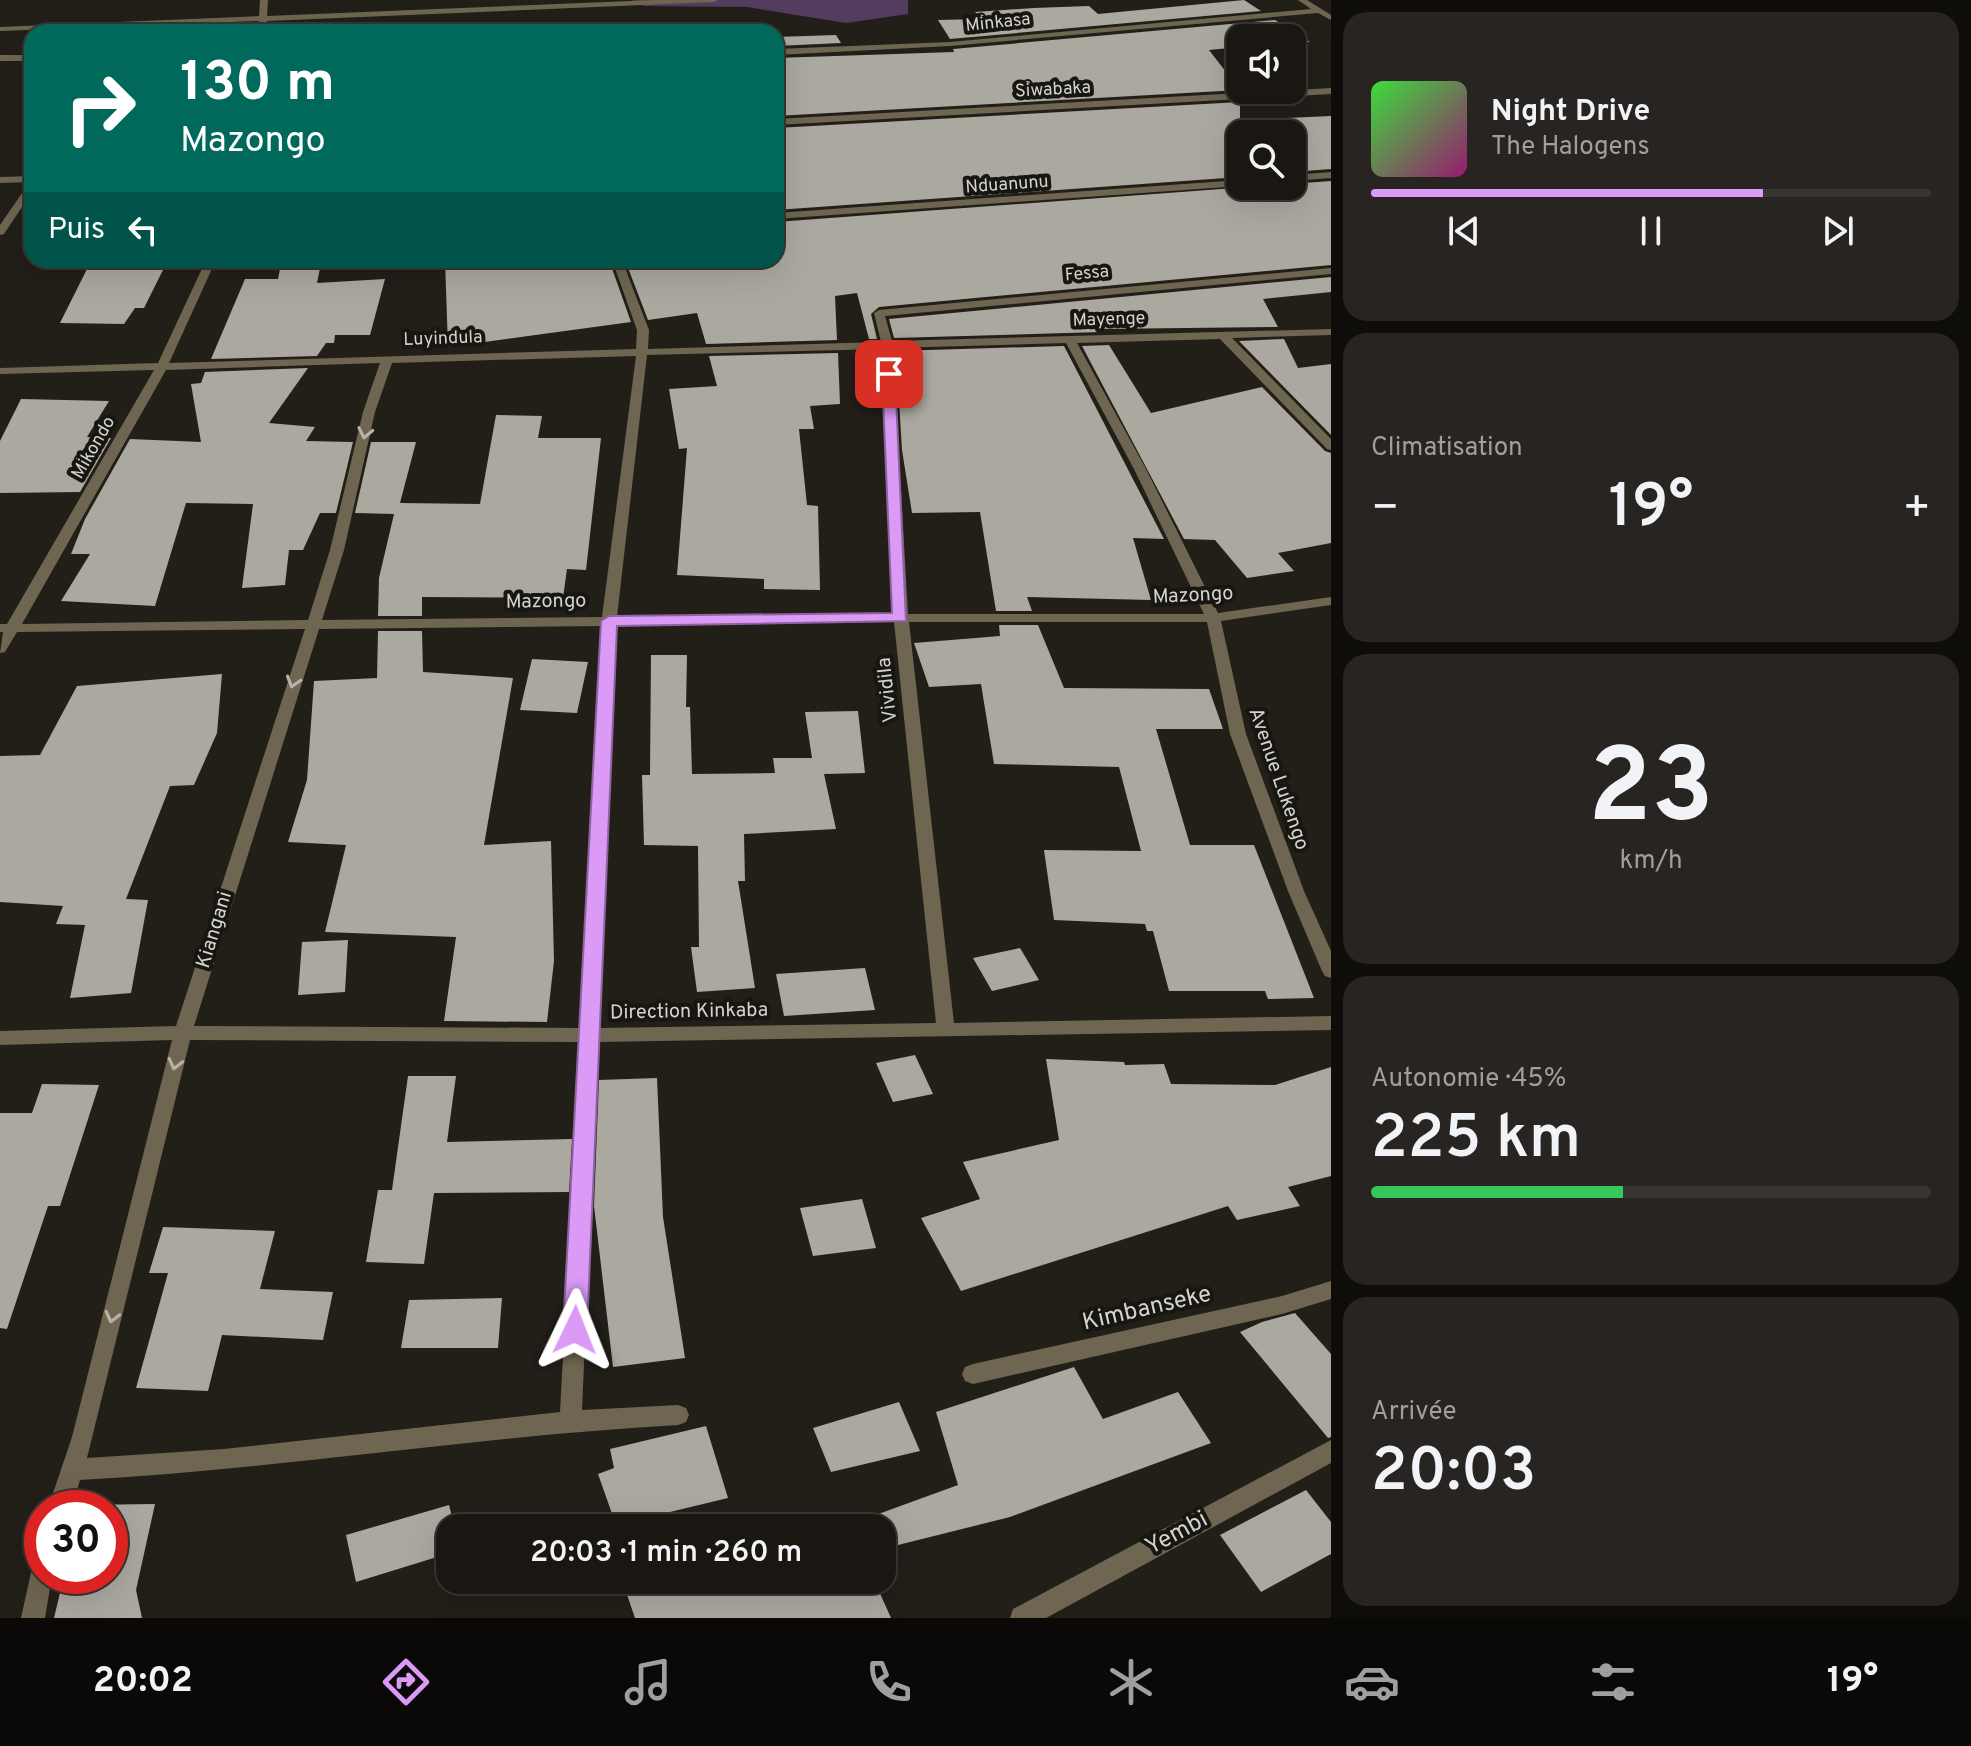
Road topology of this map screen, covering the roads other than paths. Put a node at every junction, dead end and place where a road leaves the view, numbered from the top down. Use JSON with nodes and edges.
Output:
{"nodes":[{"id":1,"x":264,"y":0,"type":"edge"},
{"id":2,"x":714,"y":0,"type":"edge"},
{"id":3,"x":1302,"y":0,"type":"edge"},
{"id":4,"x":1319,"y":11,"type":"junction"},
{"id":5,"x":1331,"y":18,"type":"edge"},
{"id":6,"x":264,"y":21,"type":"junction"},
{"id":7,"x":165,"y":24,"type":"edge"},
{"id":8,"x":264,"y":24,"type":"edge"},
{"id":9,"x":24,"y":28,"type":"edge"},
{"id":10,"x":0,"y":29,"type":"edge"},
{"id":11,"x":784,"y":52,"type":"edge"},
{"id":12,"x":0,"y":58,"type":"edge"},
{"id":13,"x":24,"y":58,"type":"edge"},
{"id":14,"x":1331,"y":91,"type":"edge"},
{"id":15,"x":784,"y":122,"type":"edge"},
{"id":16,"x":1331,"y":175,"type":"edge"},
{"id":17,"x":1306,"y":177,"type":"edge"},
{"id":18,"x":24,"y":179,"type":"edge"},
{"id":19,"x":0,"y":180,"type":"edge"},
{"id":20,"x":1226,"y":184,"type":"edge"},
{"id":21,"x":24,"y":197,"type":"edge"},
{"id":22,"x":784,"y":215,"type":"edge"},
{"id":23,"x":0,"y":232,"type":"edge"},
{"id":24,"x":207,"y":268,"type":"edge"},
{"id":25,"x":620,"y":268,"type":"edge"},
{"id":26,"x":1331,"y":271,"type":"edge"},
{"id":27,"x":1331,"y":332,"type":"edge"},
{"id":28,"x":1223,"y":335,"type":"junction"},
{"id":29,"x":1069,"y":339,"type":"junction"},
{"id":30,"x":887,"y":344,"type":"junction"},
{"id":31,"x":642,"y":351,"type":"junction"},
{"id":32,"x":388,"y":358,"type":"junction"},
{"id":33,"x":161,"y":368,"type":"junction"},
{"id":34,"x":0,"y":371,"type":"edge"},
{"id":35,"x":1331,"y":446,"type":"edge"},
{"id":36,"x":1331,"y":601,"type":"edge"},
{"id":37,"x":901,"y":618,"type":"junction"},
{"id":38,"x":1213,"y":618,"type":"junction"},
{"id":39,"x":609,"y":621,"type":"junction"},
{"id":40,"x":310,"y":625,"type":"junction"},
{"id":41,"x":5,"y":628,"type":"edge"},
{"id":42,"x":0,"y":649,"type":"edge"},
{"id":43,"x":1331,"y":971,"type":"edge"},
{"id":44,"x":1331,"y":1023,"type":"edge"},
{"id":45,"x":946,"y":1030,"type":"junction"},
{"id":46,"x":183,"y":1033,"type":"junction"},
{"id":47,"x":587,"y":1035,"type":"junction"},
{"id":48,"x":0,"y":1038,"type":"edge"},
{"id":49,"x":1331,"y":1290,"type":"edge"},
{"id":50,"x":973,"y":1374,"type":"dead end"},
{"id":51,"x":678,"y":1415,"type":"dead end"},
{"id":52,"x":571,"y":1419,"type":"junction"},
{"id":53,"x":1331,"y":1451,"type":"edge"},
{"id":54,"x":72,"y":1470,"type":"junction"},
{"id":55,"x":66,"y":1490,"type":"edge"},
{"id":56,"x":37,"y":1594,"type":"edge"},
{"id":57,"x":33,"y":1618,"type":"edge"},
{"id":58,"x":1022,"y":1618,"type":"edge"}],
"edges":[{"from":1,"to":6,"type":"street"},
{"from":2,"to":6,"type":"street"},
{"from":3,"to":4,"type":"street"},
{"from":4,"to":5,"type":"street"},
{"from":4,"to":11,"type":"street","name":"Minkasa"},
{"from":6,"to":7,"type":"street"},
{"from":6,"to":8,"type":"street"},
{"from":9,"to":10,"type":"street"},
{"from":12,"to":13,"type":"street"},
{"from":14,"to":15,"type":"street","name":"Siwabaka"},
{"from":16,"to":17,"type":"street"},
{"from":18,"to":19,"type":"street"},
{"from":20,"to":22,"type":"street","name":"Nduanunu"},
{"from":21,"to":23,"type":"street"},
{"from":24,"to":33,"type":"street","name":"Mikondo"},
{"from":25,"to":31,"type":"street"},
{"from":26,"to":30,"type":"street","name":"Fessa"},
{"from":27,"to":28,"type":"street","name":"Mayenge"},
{"from":28,"to":29,"type":"street","name":"Mayenge"},
{"from":28,"to":35,"type":"street"},
{"from":29,"to":30,"type":"street","name":"Mayenge"},
{"from":29,"to":38,"type":"street","name":"Avenue Lukengo"},
{"from":30,"to":31,"type":"street","name":"Luyindula"},
{"from":30,"to":37,"type":"street","name":"Vividila"},
{"from":31,"to":32,"type":"street","name":"Luyindula"},
{"from":31,"to":39,"type":"street"},
{"from":32,"to":33,"type":"street","name":"Luyindula"},
{"from":32,"to":40,"type":"street","name":"Kiangani","one_way":true},
{"from":33,"to":34,"type":"street","name":"Luyindula"},
{"from":33,"to":41,"type":"street","name":"Mikondo"},
{"from":36,"to":38,"type":"street","name":"Mazongo"},
{"from":37,"to":38,"type":"street","name":"Mazongo"},
{"from":37,"to":39,"type":"street","name":"Mazongo"},
{"from":37,"to":45,"type":"street","name":"Vividila"},
{"from":38,"to":43,"type":"street","name":"Avenue Lukengo"},
{"from":39,"to":40,"type":"street","name":"Mazongo"},
{"from":39,"to":47,"type":"street"},
{"from":40,"to":41,"type":"street","name":"Mazongo"},
{"from":40,"to":46,"type":"street","name":"Kiangani","one_way":true},
{"from":41,"to":42,"type":"street","name":"Mikondo"},
{"from":44,"to":45,"type":"street","name":"Direction Kinkaba"},
{"from":45,"to":47,"type":"street","name":"Direction Kinkaba"},
{"from":46,"to":47,"type":"street","name":"Direction Kinkaba"},
{"from":46,"to":48,"type":"street","name":"Direction Kinkaba"},
{"from":46,"to":54,"type":"street","name":"Kiangani","one_way":true},
{"from":47,"to":52,"type":"street"},
{"from":49,"to":50,"type":"street","name":"Kimbanseke"},
{"from":51,"to":52,"type":"street"},
{"from":52,"to":54,"type":"street"},
{"from":53,"to":58,"type":"street","name":"Yembi"},
{"from":54,"to":55,"type":"street","name":"Kiangani"},
{"from":56,"to":57,"type":"street"}]}
